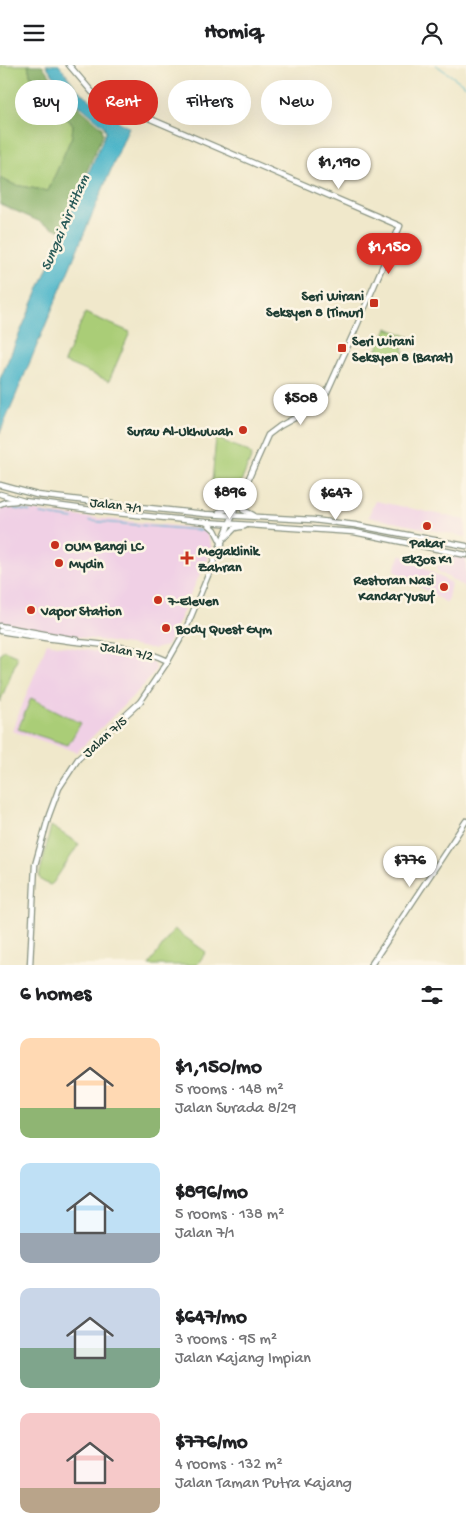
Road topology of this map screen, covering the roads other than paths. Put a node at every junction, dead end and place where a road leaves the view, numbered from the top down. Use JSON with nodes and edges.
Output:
{"nodes":[{"id":1,"x":69,"y":65,"type":"edge"},
{"id":2,"x":0,"y":485,"type":"edge"},
{"id":3,"x":0,"y":494,"type":"edge"},
{"id":4,"x":240,"y":498,"type":"junction"},
{"id":5,"x":24,"y":501,"type":"junction"},
{"id":6,"x":0,"y":504,"type":"edge"},
{"id":7,"x":205,"y":514,"type":"junction"},
{"id":8,"x":233,"y":515,"type":"junction"},
{"id":9,"x":257,"y":516,"type":"junction"},
{"id":10,"x":205,"y":522,"type":"junction"},
{"id":11,"x":230,"y":523,"type":"junction"},
{"id":12,"x":256,"y":525,"type":"junction"},
{"id":13,"x":355,"y":525,"type":"junction"},
{"id":14,"x":354,"y":532,"type":"junction"},
{"id":15,"x":222,"y":544,"type":"junction"},
{"id":16,"x":466,"y":546,"type":"edge"},
{"id":17,"x":466,"y":555,"type":"edge"},
{"id":18,"x":0,"y":626,"type":"edge"},
{"id":19,"x":0,"y":631,"type":"edge"},
{"id":20,"x":84,"y":642,"type":"junction"},
{"id":21,"x":168,"y":661,"type":"junction"},
{"id":22,"x":466,"y":821,"type":"edge"},
{"id":23,"x":30,"y":965,"type":"edge"},
{"id":24,"x":371,"y":965,"type":"edge"}],
"edges":[{"from":1,"to":4,"type":"street","name":"Jalan 7/5"},
{"from":2,"to":7,"type":"street","name":"Jalan 7/1"},
{"from":3,"to":5,"type":"street","name":"Jalan 7/1"},
{"from":4,"to":7,"type":"street"},
{"from":4,"to":8,"type":"street","name":"Jalan 7/5"},
{"from":4,"to":9,"type":"street"},
{"from":5,"to":6,"type":"street","name":"Jalan 7/1"},
{"from":5,"to":10,"type":"street","name":"Jalan 7/1"},
{"from":7,"to":8,"type":"street","name":"Jalan 7/1"},
{"from":8,"to":9,"type":"street","name":"Jalan 7/1"},
{"from":8,"to":11,"type":"street","name":"Jalan 7/5"},
{"from":9,"to":13,"type":"street","name":"Jalan 7/1"},
{"from":10,"to":11,"type":"street","name":"Jalan 7/1"},
{"from":10,"to":15,"type":"street"},
{"from":11,"to":12,"type":"street","name":"Jalan 7/1"},
{"from":11,"to":15,"type":"street","name":"Jalan 7/5"},
{"from":12,"to":14,"type":"street","name":"Jalan 7/1"},
{"from":12,"to":15,"type":"street"},
{"from":13,"to":14,"type":"street"},
{"from":13,"to":16,"type":"street","name":"Jalan 7/1"},
{"from":14,"to":17,"type":"street","name":"Jalan 7/1"},
{"from":15,"to":21,"type":"street","name":"Jalan 7/5"},
{"from":18,"to":20,"type":"street","name":"Jalan 7/2"},
{"from":19,"to":20,"type":"street","name":"Jalan 7/2"},
{"from":20,"to":21,"type":"street","name":"Jalan 7/2"},
{"from":21,"to":23,"type":"street","name":"Jalan 7/5"},
{"from":22,"to":24,"type":"street"}]}
